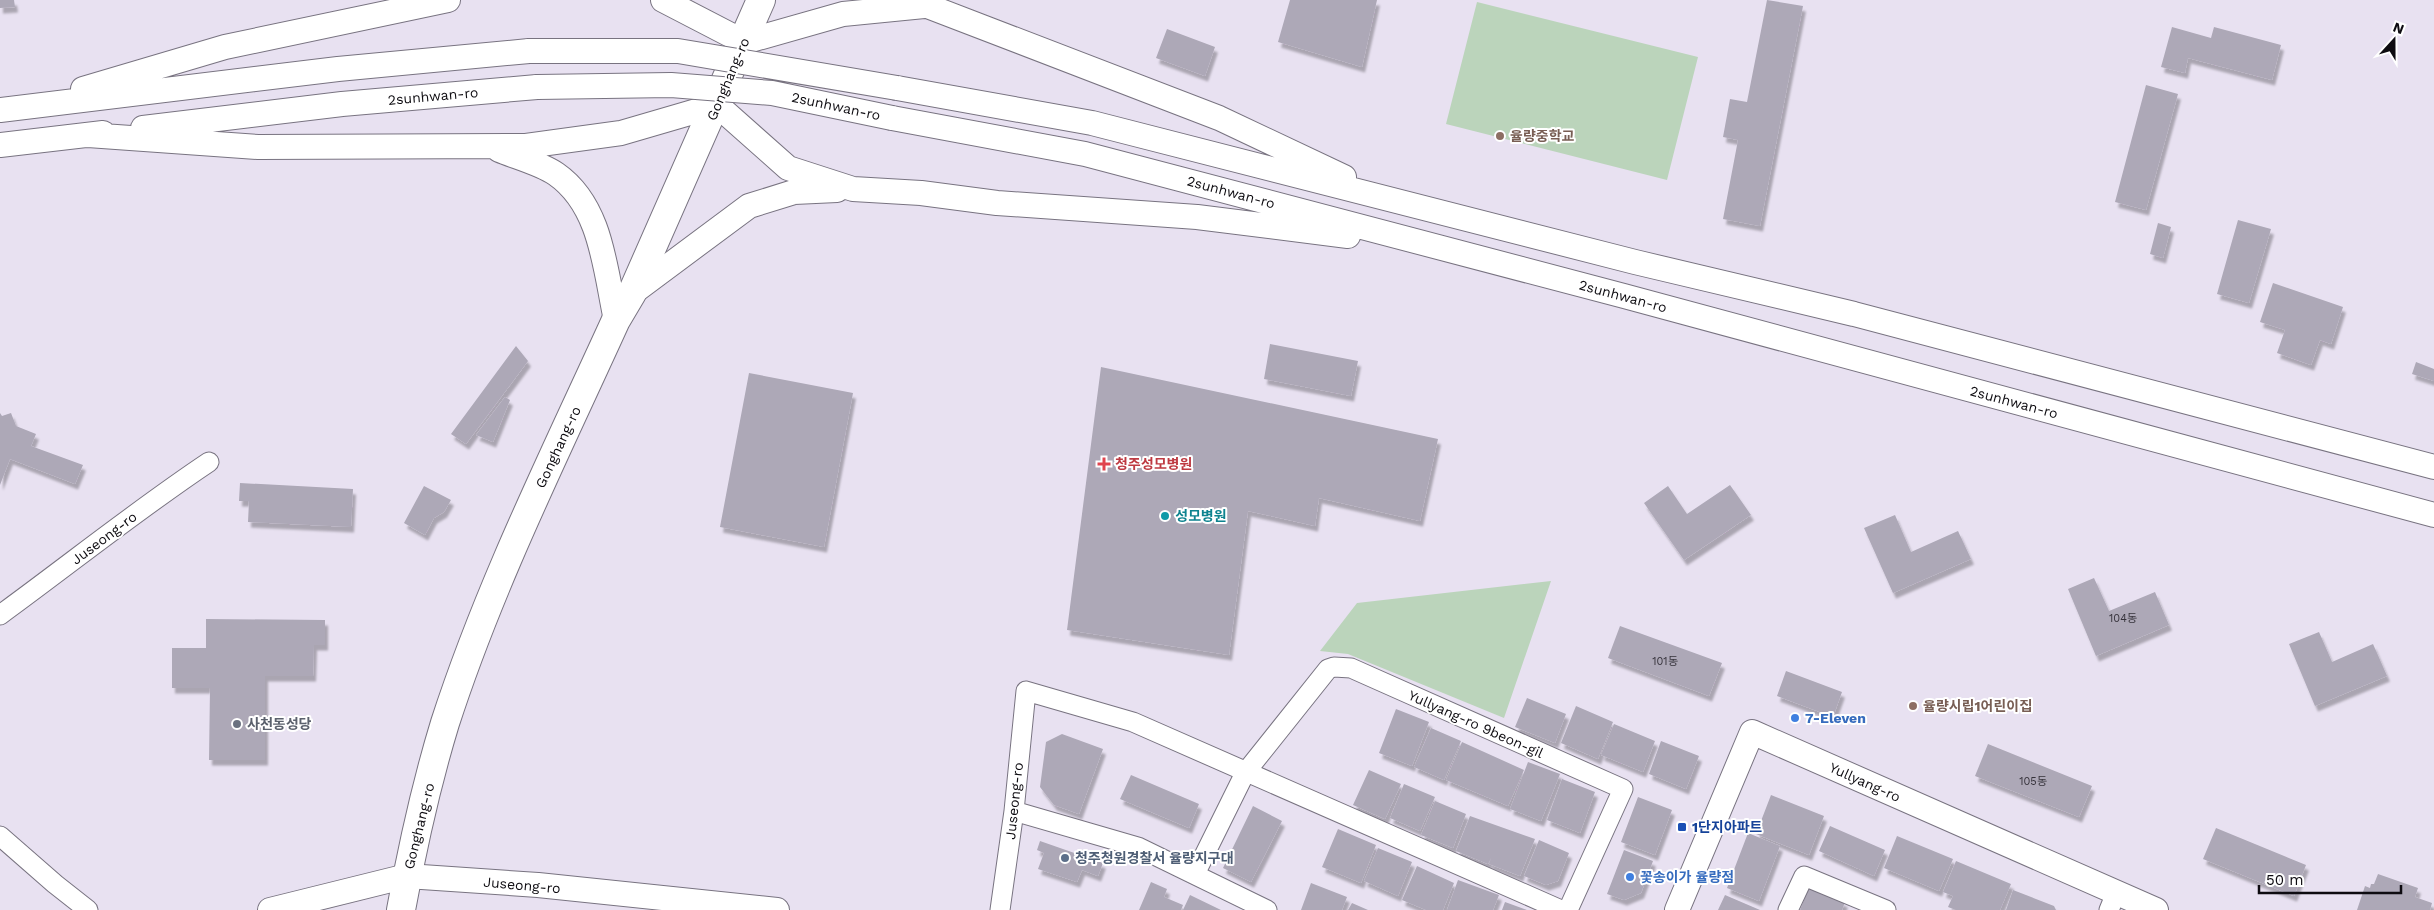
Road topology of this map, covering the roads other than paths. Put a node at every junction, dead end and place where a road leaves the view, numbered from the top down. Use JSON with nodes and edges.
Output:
{"nodes":[{"id":1,"x":448,"y":0,"type":"edge"},
{"id":2,"x":663,"y":0,"type":"edge"},
{"id":3,"x":761,"y":0,"type":"edge"},
{"id":4,"x":918,"y":3,"type":"edge"},
{"id":5,"x":744,"y":42,"type":"junction"},
{"id":6,"x":717,"y":105,"type":"junction"},
{"id":7,"x":9,"y":109,"type":"edge"},
{"id":8,"x":88,"y":135,"type":"junction"},
{"id":9,"x":0,"y":145,"type":"edge"},
{"id":10,"x":488,"y":146,"type":"junction"},
{"id":11,"x":853,"y":189,"type":"junction"},
{"id":12,"x":1396,"y":201,"type":"junction"},
{"id":13,"x":1438,"y":247,"type":"junction"},
{"id":14,"x":632,"y":293,"type":"junction"},
{"id":15,"x":616,"y":320,"type":"junction"},
{"id":16,"x":209,"y":462,"type":"dead end"},
{"id":17,"x":2434,"y":467,"type":"edge"},
{"id":18,"x":2434,"y":516,"type":"edge"},
{"id":19,"x":0,"y":615,"type":"edge"},
{"id":20,"x":1245,"y":773,"type":"junction"},
{"id":21,"x":1014,"y":811,"type":"junction"},
{"id":22,"x":0,"y":836,"type":"edge"},
{"id":23,"x":1195,"y":874,"type":"junction"},
{"id":24,"x":407,"y":876,"type":"junction"},
{"id":25,"x":2112,"y":902,"type":"edge"},
{"id":26,"x":88,"y":910,"type":"edge"},
{"id":27,"x":270,"y":910,"type":"edge"},
{"id":28,"x":401,"y":910,"type":"edge"},
{"id":29,"x":777,"y":910,"type":"edge"},
{"id":30,"x":1000,"y":910,"type":"edge"},
{"id":31,"x":1267,"y":910,"type":"edge"},
{"id":32,"x":1560,"y":910,"type":"edge"},
{"id":33,"x":1568,"y":910,"type":"edge"},
{"id":34,"x":1677,"y":910,"type":"edge"},
{"id":35,"x":1788,"y":910,"type":"edge"},
{"id":36,"x":1886,"y":910,"type":"edge"},
{"id":37,"x":2156,"y":910,"type":"edge"}],
"edges":[{"from":1,"to":7,"type":"street"},
{"from":2,"to":5,"type":"street"},
{"from":3,"to":5,"type":"main road","name":"Gonghang-ro"},
{"from":4,"to":5,"type":"street"},
{"from":4,"to":12,"type":"street"},
{"from":5,"to":6,"type":"main road","name":"Gonghang-ro"},
{"from":6,"to":10,"type":"street"},
{"from":6,"to":11,"type":"street"},
{"from":6,"to":14,"type":"main road","name":"Gonghang-ro"},
{"from":7,"to":12,"type":"street","name":"2sunhwan-ro","bridge":true},
{"from":8,"to":9,"type":"street","name":"2sunhwan-ro"},
{"from":8,"to":10,"type":"street"},
{"from":8,"to":13,"type":"street","name":"2sunhwan-ro","bridge":true},
{"from":10,"to":15,"type":"street"},
{"from":11,"to":13,"type":"street"},
{"from":11,"to":14,"type":"street"},
{"from":12,"to":17,"type":"street","name":"2sunhwan-ro"},
{"from":13,"to":18,"type":"street","name":"2sunhwan-ro"},
{"from":14,"to":15,"type":"main road","name":"Gonghang-ro"},
{"from":15,"to":24,"type":"main road","name":"Gonghang-ro"},
{"from":16,"to":19,"type":"street","name":"Juseong-ro"},
{"from":20,"to":21,"type":"street","name":"Juseong-ro"},
{"from":20,"to":23,"type":"street"},
{"from":20,"to":32,"type":"street"},
{"from":20,"to":33,"type":"street","name":"Yullyang-ro 9beon-gil"},
{"from":21,"to":23,"type":"street"},
{"from":21,"to":30,"type":"street","name":"Juseong-ro"},
{"from":22,"to":26,"type":"street"},
{"from":23,"to":31,"type":"street"},
{"from":24,"to":27,"type":"street","name":"Juseong-ro"},
{"from":24,"to":28,"type":"main road","name":"Gonghang-ro"},
{"from":24,"to":29,"type":"street","name":"Juseong-ro"},
{"from":25,"to":34,"type":"street","name":"Yullyang-ro"},
{"from":25,"to":37,"type":"street","name":"Yullyang-ro"},
{"from":35,"to":36,"type":"street"}]}
